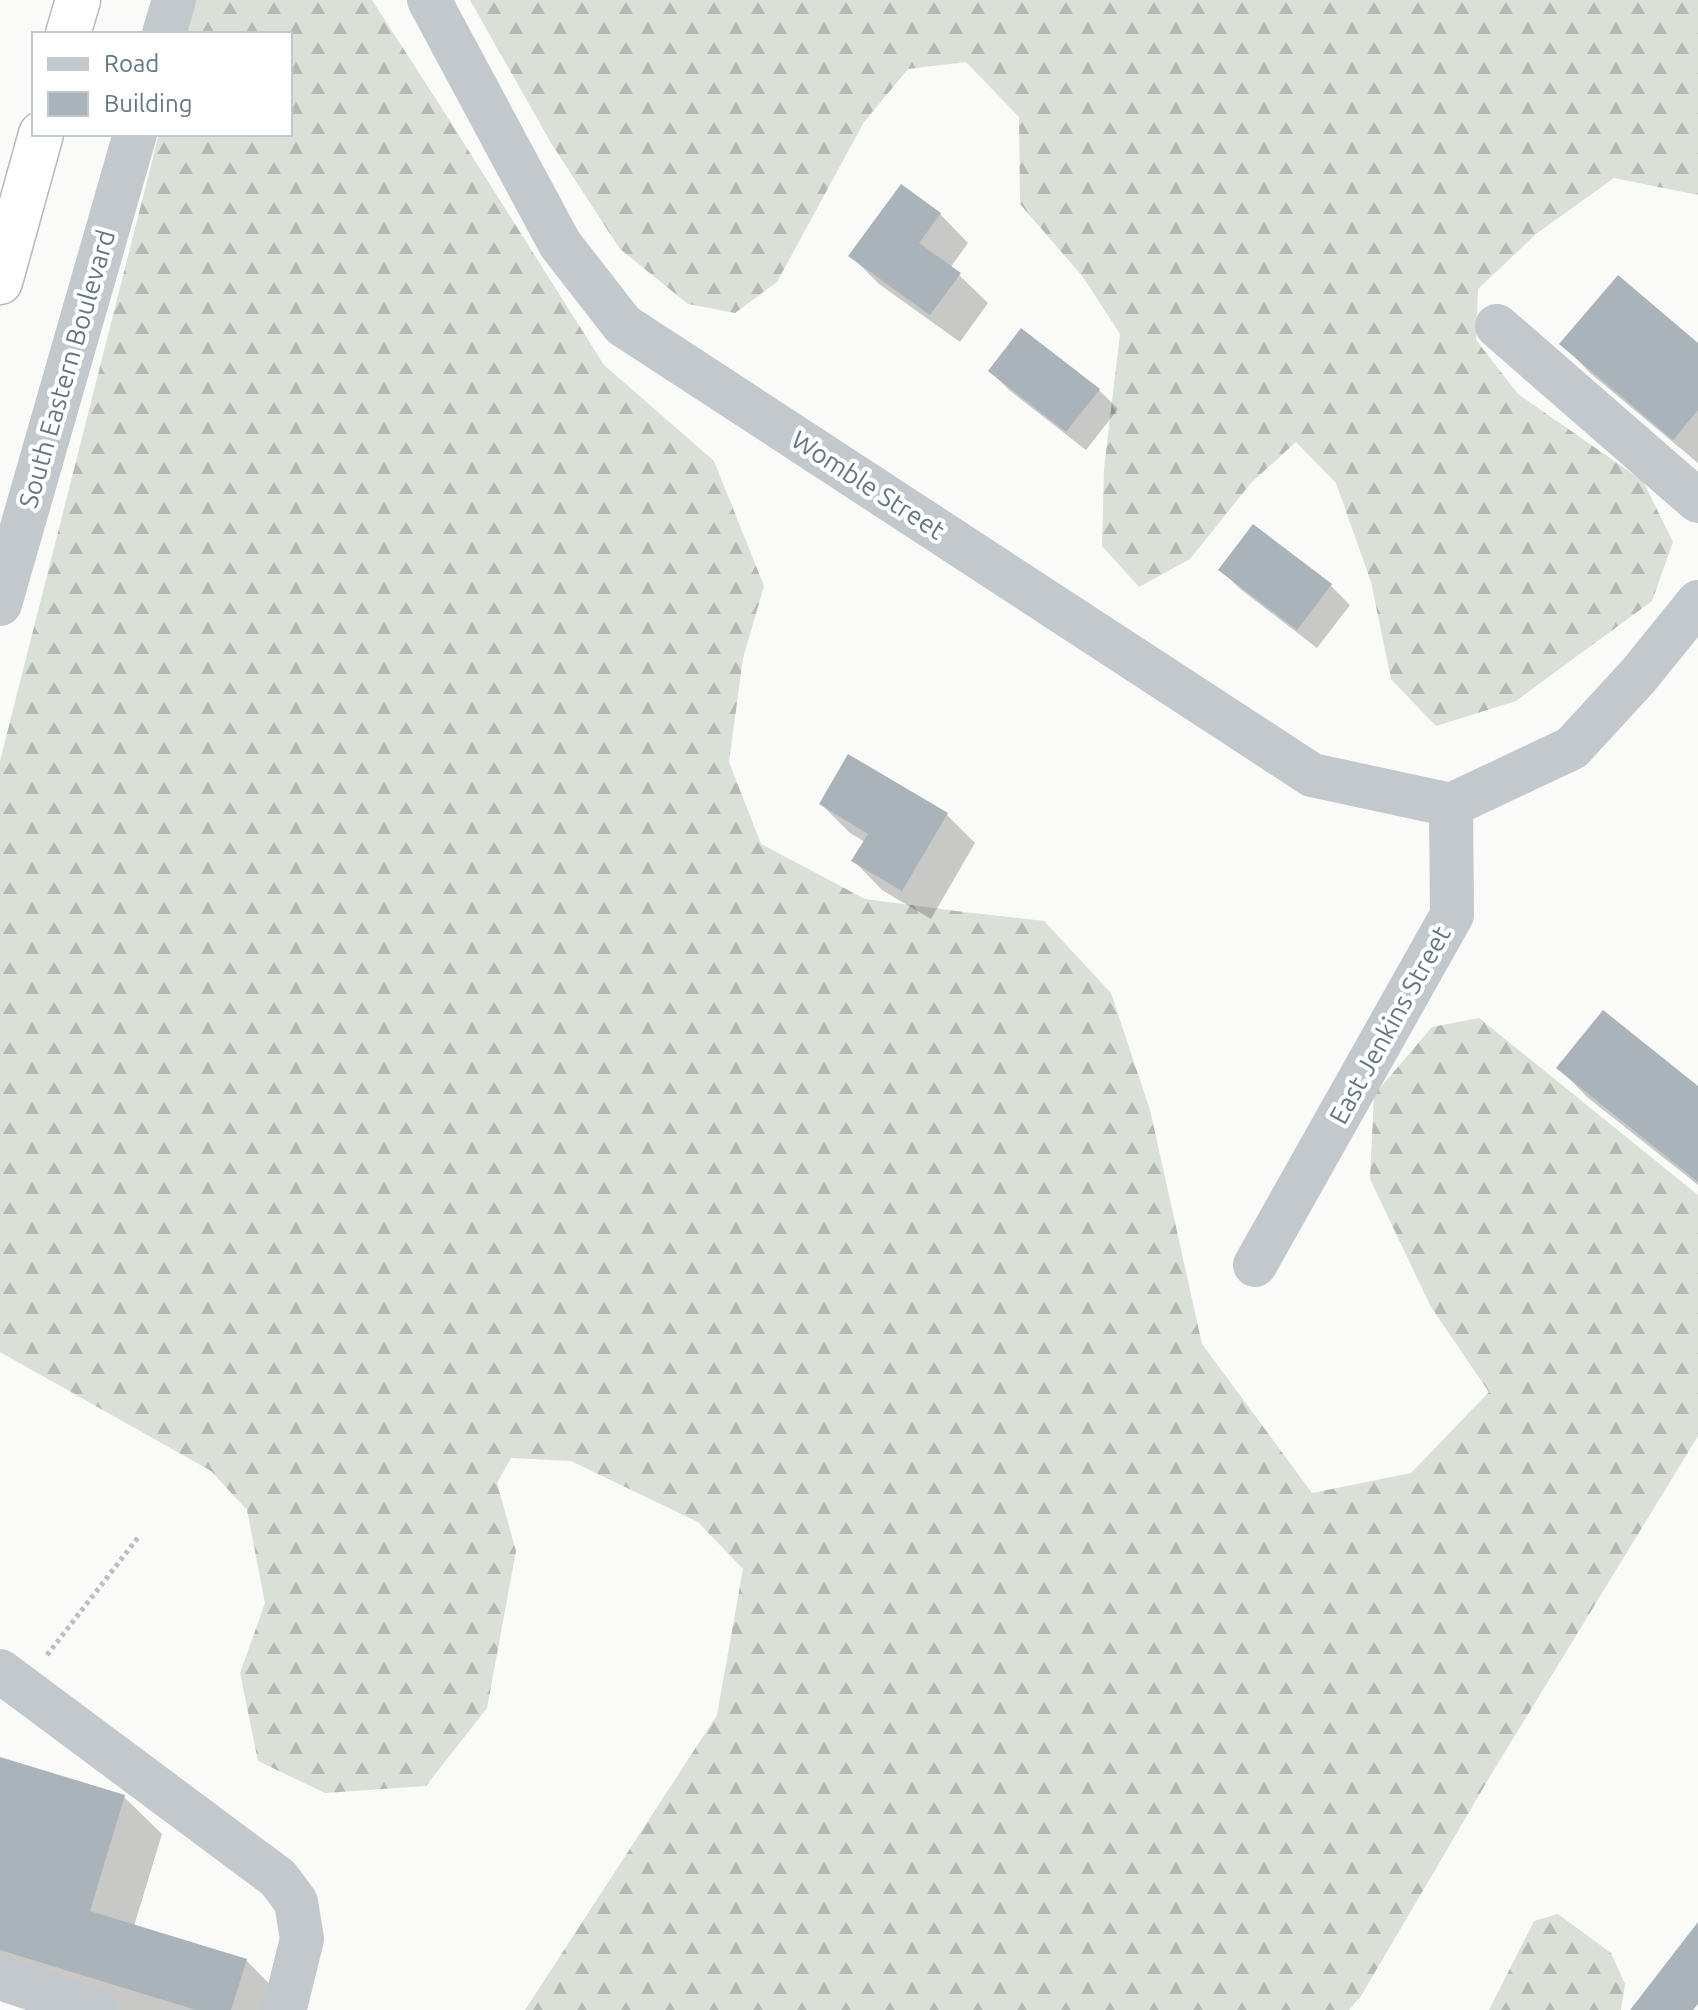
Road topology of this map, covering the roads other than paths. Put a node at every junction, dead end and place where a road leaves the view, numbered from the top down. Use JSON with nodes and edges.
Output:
{"nodes":[{"id":1,"x":78,"y":0,"type":"edge"},
{"id":2,"x":174,"y":0,"type":"edge"},
{"id":3,"x":429,"y":0,"type":"edge"},
{"id":4,"x":69,"y":32,"type":"edge"},
{"id":5,"x":165,"y":32,"type":"edge"},
{"id":6,"x":40,"y":136,"type":"edge"},
{"id":7,"x":134,"y":136,"type":"edge"},
{"id":8,"x":0,"y":282,"type":"edge"},
{"id":9,"x":1497,"y":326,"type":"dead end"},
{"id":10,"x":1698,"y":501,"type":"edge"},
{"id":11,"x":1698,"y":602,"type":"edge"},
{"id":12,"x":0,"y":604,"type":"edge"},
{"id":13,"x":1451,"y":805,"type":"junction"},
{"id":14,"x":1255,"y":1265,"type":"dead end"},
{"id":15,"x":0,"y":1671,"type":"edge"},
{"id":16,"x":0,"y":1978,"type":"edge"},
{"id":17,"x":96,"y":2010,"type":"edge"},
{"id":18,"x":281,"y":2010,"type":"edge"}],
"edges":[{"from":1,"to":4,"type":"highway"},
{"from":2,"to":5,"type":"street"},
{"from":3,"to":13,"type":"street","name":"Womble Street"},
{"from":6,"to":8,"type":"highway"},
{"from":7,"to":12,"type":"street","name":"South Eastern Boulevard"},
{"from":9,"to":10,"type":"street"},
{"from":11,"to":13,"type":"street"},
{"from":13,"to":14,"type":"street","name":"East Jenkins Street"},
{"from":15,"to":18,"type":"street"},
{"from":16,"to":17,"type":"street"}]}
